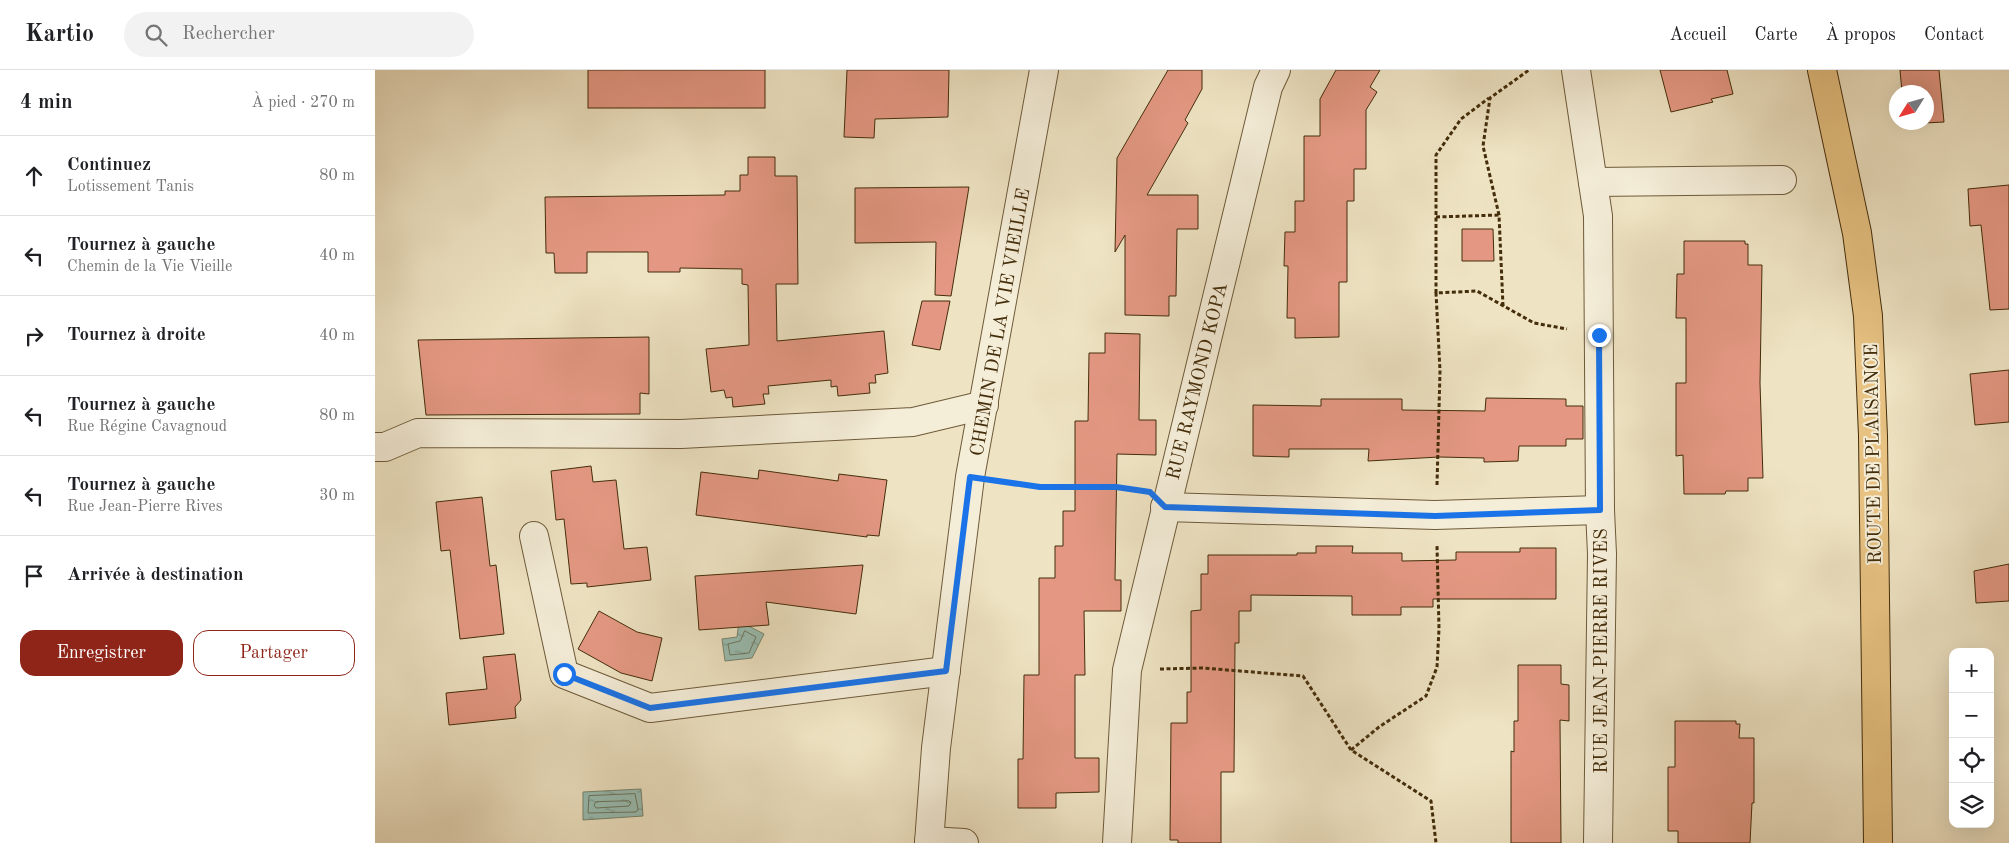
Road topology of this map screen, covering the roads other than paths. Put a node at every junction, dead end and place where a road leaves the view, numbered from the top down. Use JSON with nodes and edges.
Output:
{"nodes":[{"id":1,"x":1044,"y":70,"type":"edge"},
{"id":2,"x":1276,"y":70,"type":"edge"},
{"id":3,"x":1576,"y":70,"type":"edge"},
{"id":4,"x":1822,"y":70,"type":"edge"},
{"id":5,"x":1782,"y":180,"type":"dead end"},
{"id":6,"x":1593,"y":182,"type":"junction"},
{"id":7,"x":984,"y":405,"type":"junction"},
{"id":8,"x":375,"y":447,"type":"edge"},
{"id":9,"x":1165,"y":507,"type":"junction"},
{"id":10,"x":1600,"y":510,"type":"junction"},
{"id":11,"x":534,"y":536,"type":"dead end"},
{"id":12,"x":946,"y":671,"type":"junction"},
{"id":13,"x":929,"y":842,"type":"edge"},
{"id":14,"x":964,"y":843,"type":"edge"},
{"id":15,"x":1117,"y":843,"type":"edge"},
{"id":16,"x":1599,"y":843,"type":"edge"},
{"id":17,"x":1878,"y":843,"type":"edge"}],
"edges":[{"from":1,"to":7,"type":"street","name":"CHEMIN DE LA VIE VIEILLE"},
{"from":2,"to":9,"type":"street","name":"RUE RAYMOND KOPA"},
{"from":3,"to":6,"type":"street","name":"RUE JEAN-PIERRE RIVES"},
{"from":4,"to":17,"type":"main road","name":"ROUTE DE PLAISANCE"},
{"from":5,"to":6,"type":"street"},
{"from":6,"to":10,"type":"street","name":"RUE JEAN-PIERRE RIVES"},
{"from":7,"to":8,"type":"street"},
{"from":7,"to":12,"type":"street","name":"CHEMIN DE LA VIE VIEILLE"},
{"from":9,"to":10,"type":"street"},
{"from":9,"to":15,"type":"street","name":"RUE RAYMOND KOPA"},
{"from":10,"to":16,"type":"street","name":"RUE JEAN-PIERRE RIVES"},
{"from":11,"to":12,"type":"street"},
{"from":12,"to":13,"type":"street","name":"CHEMIN DE LA VIE VIEILLE"},
{"from":13,"to":14,"type":"street"}]}
